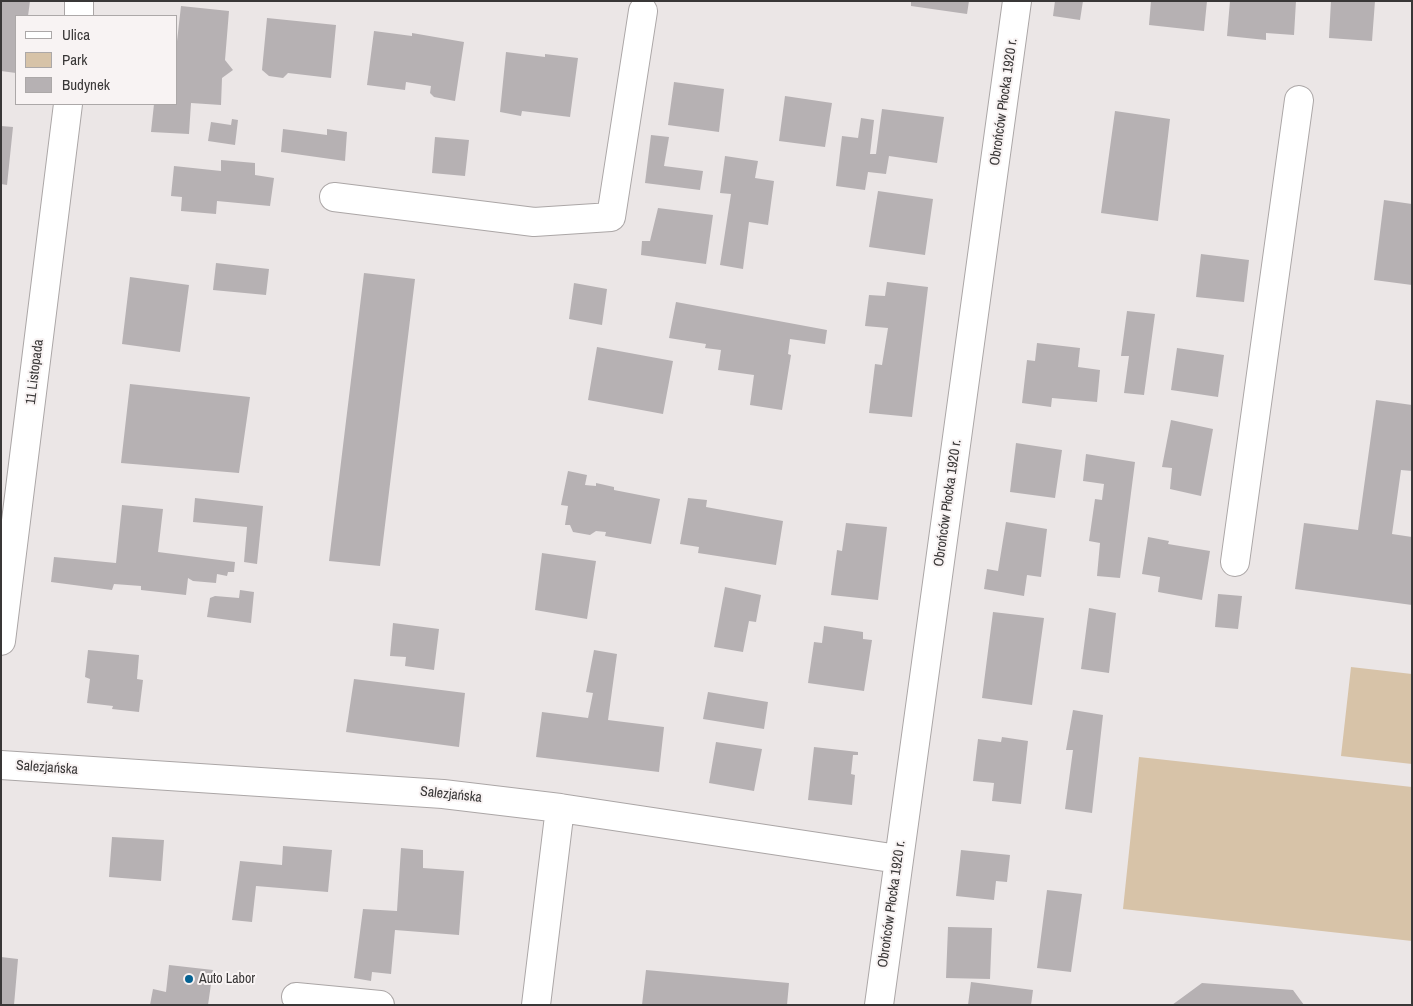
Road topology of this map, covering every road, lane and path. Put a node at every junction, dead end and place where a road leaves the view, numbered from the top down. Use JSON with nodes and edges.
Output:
{"nodes":[{"id":1,"x":1017,"y":1,"type":"edge"},
{"id":2,"x":643,"y":11,"type":"dead end"},
{"id":3,"x":1299,"y":100,"type":"dead end"},
{"id":4,"x":68,"y":105,"type":"edge"},
{"id":5,"x":334,"y":197,"type":"dead end"},
{"id":6,"x":1235,"y":562,"type":"dead end"},
{"id":7,"x":1,"y":641,"type":"edge"},
{"id":8,"x":1,"y":765,"type":"edge"},
{"id":9,"x":560,"y":808,"type":"junction"},
{"id":10,"x":898,"y":858,"type":"junction"},
{"id":11,"x":296,"y":997,"type":"dead end"},
{"id":12,"x":380,"y":1005,"type":"edge"},
{"id":13,"x":536,"y":1005,"type":"edge"},
{"id":14,"x":879,"y":1005,"type":"edge"}],
"edges":[{"from":1,"to":10,"type":"street","name":"Obrońców Płocka 1920 r."},
{"from":2,"to":5,"type":"street"},
{"from":3,"to":6,"type":"street"},
{"from":4,"to":7,"type":"street","name":"11 Listopada"},
{"from":8,"to":9,"type":"street","name":"Salezjańska"},
{"from":9,"to":10,"type":"street","name":"Salezjańska"},
{"from":9,"to":13,"type":"street"},
{"from":10,"to":14,"type":"street","name":"Obrońców Płocka 1920 r."},
{"from":11,"to":12,"type":"street"}]}
